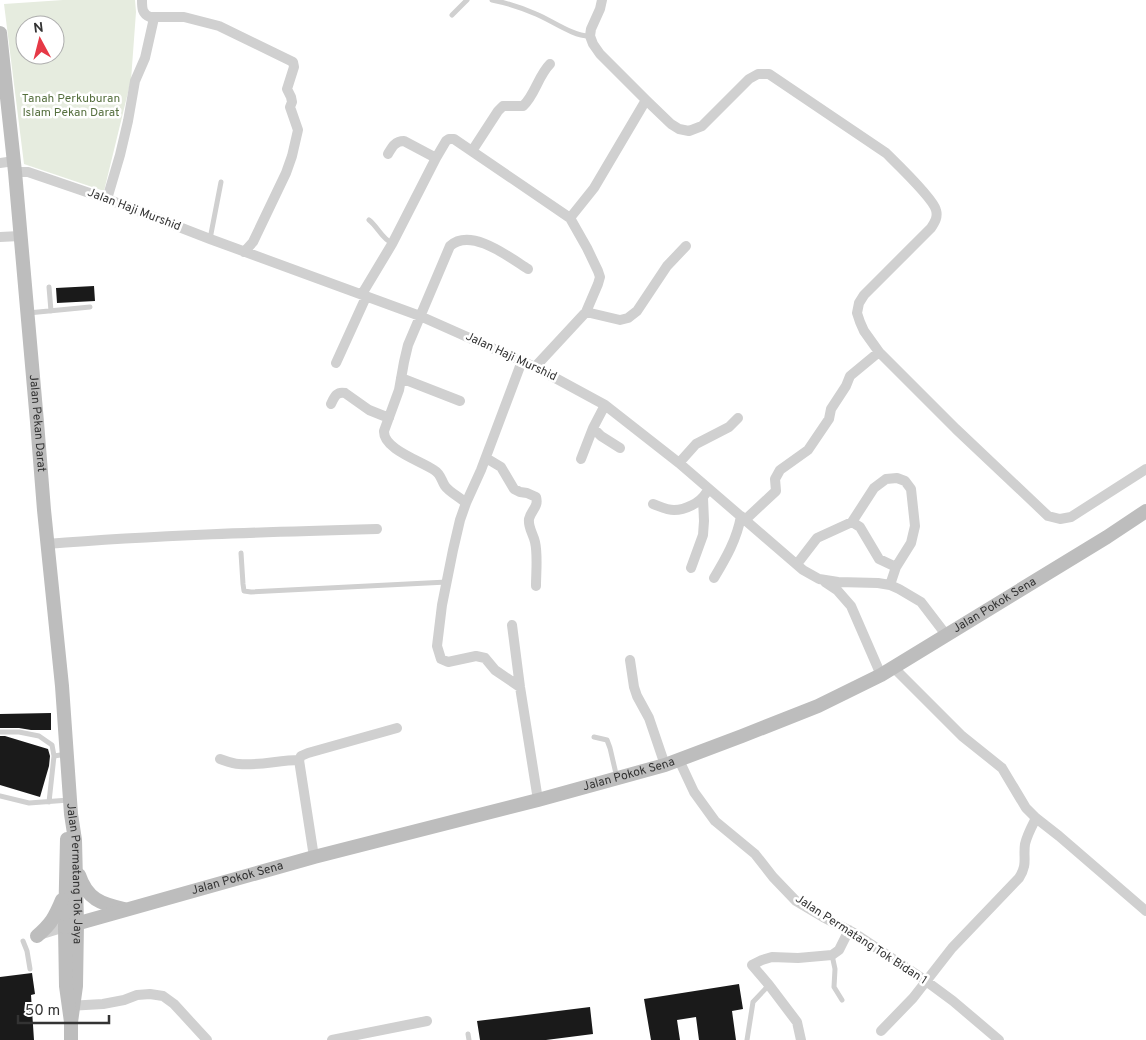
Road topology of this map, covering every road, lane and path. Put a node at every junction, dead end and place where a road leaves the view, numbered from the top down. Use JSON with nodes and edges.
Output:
{"nodes":[{"id":1,"x":142,"y":0,"type":"edge"},
{"id":2,"x":467,"y":0,"type":"edge"},
{"id":3,"x":492,"y":0,"type":"edge"},
{"id":4,"x":602,"y":0,"type":"edge"},
{"id":5,"x":452,"y":15,"type":"dead end"},
{"id":6,"x":154,"y":18,"type":"junction"},
{"id":7,"x":0,"y":34,"type":"edge"},
{"id":8,"x":590,"y":36,"type":"junction"},
{"id":9,"x":550,"y":64,"type":"dead end"},
{"id":10,"x":643,"y":106,"type":"junction"},
{"id":11,"x":4,"y":107,"type":"edge"},
{"id":12,"x":472,"y":151,"type":"junction"},
{"id":13,"x":388,"y":154,"type":"dead end"},
{"id":14,"x":436,"y":158,"type":"junction"},
{"id":15,"x":9,"y":165,"type":"edge"},
{"id":16,"x":221,"y":182,"type":"dead end"},
{"id":17,"x":106,"y":199,"type":"junction"},
{"id":18,"x":570,"y":218,"type":"junction"},
{"id":19,"x":369,"y":220,"type":"dead end"},
{"id":20,"x":20,"y":236,"type":"junction"},
{"id":21,"x":0,"y":237,"type":"edge"},
{"id":22,"x":210,"y":239,"type":"junction"},
{"id":23,"x":392,"y":244,"type":"junction"},
{"id":24,"x":686,"y":246,"type":"dead end"},
{"id":25,"x":244,"y":252,"type":"junction"},
{"id":26,"x":528,"y":268,"type":"dead end"},
{"id":27,"x":49,"y":287,"type":"dead end"},
{"id":28,"x":364,"y":296,"type":"junction"},
{"id":29,"x":90,"y":308,"type":"dead end"},
{"id":30,"x":51,"y":311,"type":"junction"},
{"id":31,"x":586,"y":312,"type":"junction"},
{"id":32,"x":28,"y":313,"type":"junction"},
{"id":33,"x":420,"y":316,"type":"junction"},
{"id":34,"x":880,"y":352,"type":"junction"},
{"id":35,"x":522,"y":361,"type":"junction"},
{"id":36,"x":336,"y":364,"type":"dead end"},
{"id":37,"x":535,"y":367,"type":"junction"},
{"id":38,"x":401,"y":378,"type":"junction"},
{"id":39,"x":460,"y":401,"type":"dead end"},
{"id":40,"x":330,"y":404,"type":"dead end"},
{"id":41,"x":605,"y":405,"type":"junction"},
{"id":42,"x":389,"y":418,"type":"junction"},
{"id":43,"x":738,"y":418,"type":"dead end"},
{"id":44,"x":593,"y":428,"type":"junction"},
{"id":45,"x":620,"y":448,"type":"dead end"},
{"id":46,"x":486,"y":458,"type":"junction"},
{"id":47,"x":581,"y":459,"type":"dead end"},
{"id":48,"x":680,"y":463,"type":"junction"},
{"id":49,"x":1146,"y":469,"type":"edge"},
{"id":50,"x":706,"y":494,"type":"junction"},
{"id":51,"x":466,"y":503,"type":"junction"},
{"id":52,"x":653,"y":504,"type":"dead end"},
{"id":53,"x":1146,"y":511,"type":"edge"},
{"id":54,"x":744,"y":518,"type":"junction"},
{"id":55,"x":852,"y":522,"type":"junction"},
{"id":56,"x":377,"y":529,"type":"dead end"},
{"id":57,"x":47,"y":544,"type":"junction"},
{"id":58,"x":241,"y":553,"type":"dead end"},
{"id":59,"x":797,"y":564,"type":"junction"},
{"id":60,"x":896,"y":567,"type":"junction"},
{"id":61,"x":691,"y":568,"type":"dead end"},
{"id":62,"x":714,"y":578,"type":"dead end"},
{"id":63,"x":819,"y":579,"type":"junction"},
{"id":64,"x":447,"y":582,"type":"junction"},
{"id":65,"x":890,"y":585,"type":"junction"},
{"id":66,"x":536,"y":586,"type":"dead end"},
{"id":67,"x":512,"y":625,"type":"dead end"},
{"id":68,"x":947,"y":636,"type":"junction"},
{"id":69,"x":630,"y":660,"type":"dead end"},
{"id":70,"x":894,"y":668,"type":"junction"},
{"id":71,"x":881,"y":675,"type":"junction"},
{"id":72,"x":520,"y":687,"type":"junction"},
{"id":73,"x":398,"y":728,"type":"dead end"},
{"id":74,"x":0,"y":732,"type":"edge"},
{"id":75,"x":594,"y":737,"type":"dead end"},
{"id":76,"x":61,"y":755,"type":"junction"},
{"id":77,"x":220,"y":759,"type":"dead end"},
{"id":78,"x":299,"y":760,"type":"junction"},
{"id":79,"x":678,"y":760,"type":"junction"},
{"id":80,"x":665,"y":765,"type":"junction"},
{"id":81,"x":617,"y":778,"type":"junction"},
{"id":82,"x":0,"y":796,"type":"edge"},
{"id":83,"x":538,"y":800,"type":"junction"},
{"id":84,"x":49,"y":802,"type":"junction"},
{"id":85,"x":70,"y":807,"type":"junction"},
{"id":86,"x":1036,"y":818,"type":"junction"},
{"id":87,"x":314,"y":857,"type":"junction"},
{"id":88,"x":76,"y":864,"type":"junction"},
{"id":89,"x":65,"y":893,"type":"junction"},
{"id":90,"x":125,"y":910,"type":"junction"},
{"id":91,"x":1146,"y":911,"type":"edge"},
{"id":92,"x":71,"y":925,"type":"junction"},
{"id":93,"x":850,"y":930,"type":"junction"},
{"id":94,"x":30,"y":939,"type":"junction"},
{"id":95,"x":832,"y":955,"type":"junction"},
{"id":96,"x":30,"y":969,"type":"dead end"},
{"id":97,"x":926,"y":982,"type":"junction"},
{"id":98,"x":769,"y":985,"type":"junction"},
{"id":99,"x":842,"y":1000,"type":"dead end"},
{"id":100,"x":70,"y":1006,"type":"junction"},
{"id":101,"x":427,"y":1021,"type":"dead end"},
{"id":102,"x":881,"y":1031,"type":"dead end"},
{"id":103,"x":72,"y":1040,"type":"edge"},
{"id":104,"x":207,"y":1040,"type":"edge"},
{"id":105,"x":332,"y":1040,"type":"edge"},
{"id":106,"x":746,"y":1040,"type":"edge"},
{"id":107,"x":801,"y":1040,"type":"edge"},
{"id":108,"x":999,"y":1040,"type":"edge"}],
"edges":[{"from":1,"to":6,"type":"street"},
{"from":2,"to":5,"type":"lane"},
{"from":3,"to":8,"type":"lane"},
{"from":4,"to":8,"type":"street"},
{"from":6,"to":17,"type":"street"},
{"from":6,"to":25,"type":"street"},
{"from":7,"to":11,"type":"main road","name":"Jalan Pekan Darat"},
{"from":8,"to":10,"type":"street"},
{"from":9,"to":12,"type":"street"},
{"from":10,"to":18,"type":"street"},
{"from":10,"to":34,"type":"street"},
{"from":11,"to":15,"type":"main road","name":"Jalan Pekan Darat"},
{"from":12,"to":14,"type":"street"},
{"from":12,"to":18,"type":"street"},
{"from":13,"to":14,"type":"street"},
{"from":14,"to":23,"type":"street"},
{"from":15,"to":17,"type":"street","name":"Jalan Haji Murshid"},
{"from":15,"to":20,"type":"main road","name":"Jalan Pekan Darat"},
{"from":16,"to":22,"type":"lane"},
{"from":17,"to":22,"type":"street","name":"Jalan Haji Murshid"},
{"from":18,"to":31,"type":"street"},
{"from":19,"to":23,"type":"lane"},
{"from":20,"to":21,"type":"street"},
{"from":20,"to":32,"type":"main road","name":"Jalan Pekan Darat"},
{"from":22,"to":25,"type":"street","name":"Jalan Haji Murshid"},
{"from":23,"to":28,"type":"street"},
{"from":24,"to":31,"type":"street"},
{"from":25,"to":28,"type":"street","name":"Jalan Haji Murshid"},
{"from":26,"to":33,"type":"street"},
{"from":27,"to":30,"type":"lane"},
{"from":28,"to":33,"type":"street","name":"Jalan Haji Murshid"},
{"from":28,"to":36,"type":"street"},
{"from":29,"to":30,"type":"lane"},
{"from":30,"to":32,"type":"lane"},
{"from":31,"to":37,"type":"street"},
{"from":32,"to":57,"type":"main road","name":"Jalan Pekan Darat"},
{"from":33,"to":35,"type":"street","name":"Jalan Haji Murshid"},
{"from":33,"to":38,"type":"street"},
{"from":34,"to":49,"type":"street"},
{"from":34,"to":54,"type":"street"},
{"from":35,"to":37,"type":"street","name":"Jalan Haji Murshid"},
{"from":35,"to":46,"type":"street"},
{"from":37,"to":41,"type":"street","name":"Jalan Haji Murshid"},
{"from":38,"to":39,"type":"street"},
{"from":38,"to":42,"type":"street"},
{"from":40,"to":42,"type":"street"},
{"from":41,"to":44,"type":"street"},
{"from":41,"to":48,"type":"street","name":"Jalan Haji Murshid"},
{"from":42,"to":51,"type":"street"},
{"from":43,"to":48,"type":"street"},
{"from":44,"to":45,"type":"street"},
{"from":44,"to":47,"type":"street"},
{"from":46,"to":51,"type":"street"},
{"from":46,"to":66,"type":"street"},
{"from":48,"to":50,"type":"street","name":"Jalan Haji Murshid"},
{"from":50,"to":52,"type":"street"},
{"from":50,"to":54,"type":"street","name":"Jalan Haji Murshid"},
{"from":50,"to":61,"type":"street"},
{"from":51,"to":64,"type":"street"},
{"from":53,"to":68,"type":"main road","name":"Jalan Pokok Sena"},
{"from":54,"to":59,"type":"street","name":"Jalan Haji Murshid"},
{"from":54,"to":62,"type":"street"},
{"from":55,"to":59,"type":"street"},
{"from":55,"to":60,"type":"street"},
{"from":55,"to":60,"type":"street"},
{"from":56,"to":57,"type":"street"},
{"from":57,"to":76,"type":"main road","name":"Jalan Pekan Darat"},
{"from":58,"to":64,"type":"lane"},
{"from":59,"to":63,"type":"street","name":"Jalan Haji Murshid"},
{"from":60,"to":65,"type":"street"},
{"from":63,"to":65,"type":"street","name":"Jalan Haji Murshid"},
{"from":63,"to":71,"type":"street"},
{"from":64,"to":72,"type":"street"},
{"from":65,"to":68,"type":"street","name":"Jalan Haji Murshid"},
{"from":67,"to":72,"type":"street"},
{"from":68,"to":70,"type":"main road","name":"Jalan Pokok Sena"},
{"from":69,"to":80,"type":"street"},
{"from":70,"to":71,"type":"main road","name":"Jalan Pokok Sena"},
{"from":70,"to":86,"type":"street"},
{"from":71,"to":79,"type":"main road","name":"Jalan Pokok Sena"},
{"from":72,"to":83,"type":"street"},
{"from":73,"to":78,"type":"street"},
{"from":74,"to":76,"type":"lane"},
{"from":75,"to":81,"type":"lane"},
{"from":76,"to":84,"type":"lane"},
{"from":76,"to":85,"type":"main road","name":"Jalan Pekan Darat"},
{"from":77,"to":78,"type":"street"},
{"from":78,"to":87,"type":"street"},
{"from":79,"to":80,"type":"main road","name":"Jalan Pokok Sena"},
{"from":79,"to":93,"type":"street","name":"Jalan Permatang Tok Bidan 1"},
{"from":80,"to":81,"type":"main road","name":"Jalan Pokok Sena"},
{"from":81,"to":83,"type":"main road","name":"Jalan Pokok Sena"},
{"from":82,"to":84,"type":"lane"},
{"from":83,"to":87,"type":"main road","name":"Jalan Pokok Sena"},
{"from":84,"to":85,"type":"lane"},
{"from":85,"to":88,"type":"main road","name":"Jalan Permatang Tok Jaya"},
{"from":85,"to":89,"type":"main road","name":"Jalan Permatang Tok Jaya"},
{"from":86,"to":91,"type":"street"},
{"from":86,"to":97,"type":"street"},
{"from":87,"to":90,"type":"main road","name":"Jalan Pokok Sena"},
{"from":88,"to":90,"type":"main road"},
{"from":88,"to":92,"type":"main road","name":"Jalan Permatang Tok Jaya"},
{"from":89,"to":92,"type":"main road","name":"Jalan Permatang Tok Jaya"},
{"from":89,"to":94,"type":"main road"},
{"from":90,"to":92,"type":"main road","name":"Jalan Pokok Sena"},
{"from":92,"to":94,"type":"street"},
{"from":92,"to":100,"type":"main road","name":"Jalan Permatang Tok Jaya"},
{"from":93,"to":95,"type":"street"},
{"from":93,"to":97,"type":"street","name":"Jalan Permatang Tok Bidan 1"},
{"from":94,"to":96,"type":"lane"},
{"from":95,"to":98,"type":"street"},
{"from":95,"to":99,"type":"lane"},
{"from":97,"to":102,"type":"street"},
{"from":97,"to":108,"type":"street","name":"Jalan Permatang Tok Bidan 1"},
{"from":98,"to":106,"type":"lane"},
{"from":98,"to":107,"type":"street"},
{"from":100,"to":103,"type":"main road","name":"Jalan Permatang Tok Jaya"},
{"from":100,"to":104,"type":"street"},
{"from":101,"to":105,"type":"street"}]}
